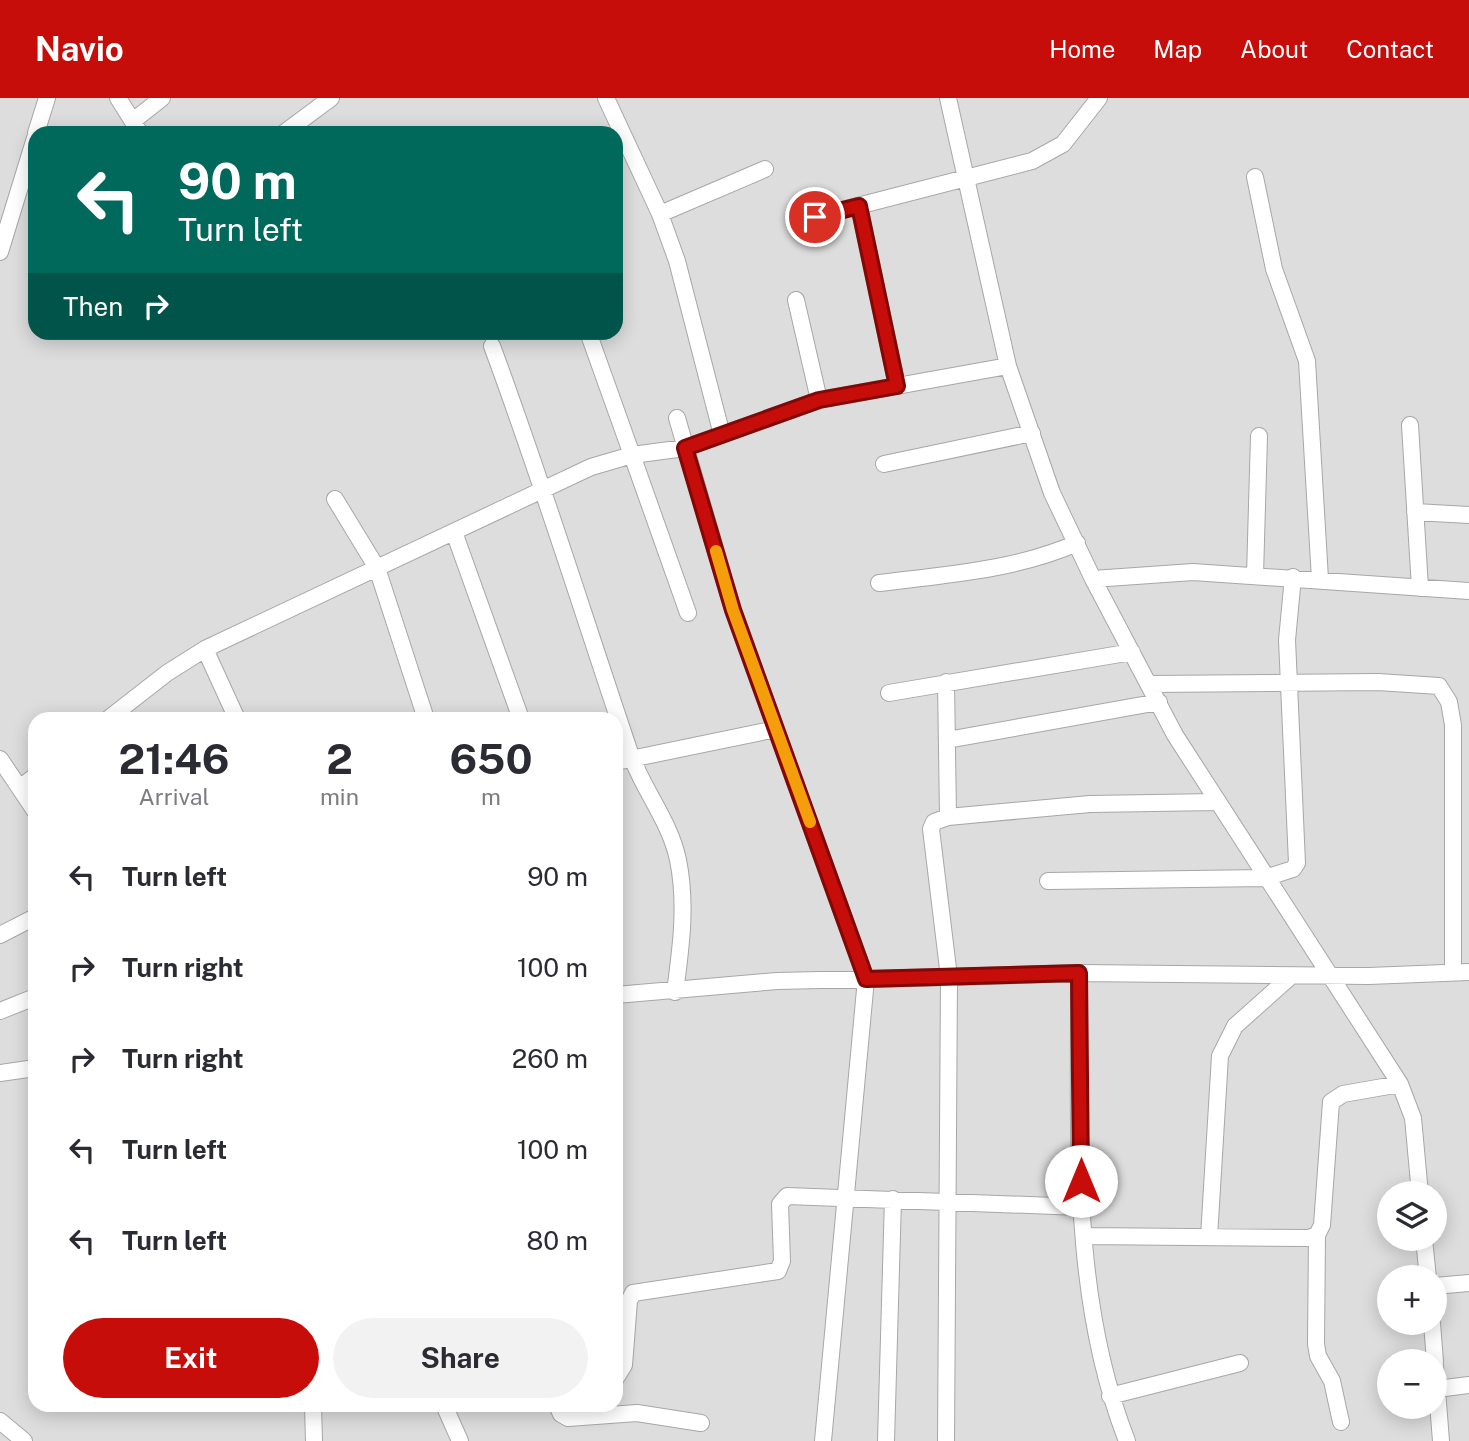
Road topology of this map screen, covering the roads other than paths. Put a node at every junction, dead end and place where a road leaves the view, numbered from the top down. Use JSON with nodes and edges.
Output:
{"nodes":[{"id":1,"x":47,"y":98,"type":"edge"},
{"id":2,"x":118,"y":98,"type":"edge"},
{"id":3,"x":162,"y":98,"type":"edge"},
{"id":4,"x":331,"y":98,"type":"edge"},
{"id":5,"x":606,"y":98,"type":"edge"},
{"id":6,"x":948,"y":98,"type":"edge"},
{"id":7,"x":1099,"y":98,"type":"edge"},
{"id":8,"x":39,"y":126,"type":"edge"},
{"id":9,"x":136,"y":126,"type":"edge"},
{"id":10,"x":138,"y":126,"type":"edge"},
{"id":11,"x":293,"y":126,"type":"edge"},
{"id":12,"x":619,"y":126,"type":"edge"},
{"id":13,"x":623,"y":135,"type":"edge"},
{"id":14,"x":28,"y":161,"type":"edge"},
{"id":15,"x":765,"y":169,"type":"dead end"},
{"id":16,"x":965,"y":177,"type":"junction"},
{"id":17,"x":1255,"y":177,"type":"dead end"},
{"id":18,"x":859,"y":206,"type":"junction"},
{"id":19,"x":660,"y":214,"type":"junction"},
{"id":20,"x":815,"y":217,"type":"dead end"},
{"id":21,"x":0,"y":253,"type":"edge"},
{"id":22,"x":796,"y":300,"type":"dead end"},
{"id":23,"x":591,"y":340,"type":"edge"},
{"id":24,"x":492,"y":346,"type":"dead end"},
{"id":25,"x":1008,"y":366,"type":"junction"},
{"id":26,"x":897,"y":386,"type":"junction"},
{"id":27,"x":819,"y":400,"type":"junction"},
{"id":28,"x":677,"y":418,"type":"dead end"},
{"id":29,"x":1410,"y":425,"type":"dead end"},
{"id":30,"x":1032,"y":433,"type":"junction"},
{"id":31,"x":722,"y":435,"type":"junction"},
{"id":32,"x":1259,"y":436,"type":"dead end"},
{"id":33,"x":685,"y":448,"type":"junction"},
{"id":34,"x":632,"y":455,"type":"junction"},
{"id":35,"x":884,"y":464,"type":"dead end"},
{"id":36,"x":544,"y":489,"type":"junction"},
{"id":37,"x":335,"y":499,"type":"dead end"},
{"id":38,"x":1415,"y":512,"type":"junction"},
{"id":39,"x":1469,"y":515,"type":"edge"},
{"id":40,"x":454,"y":532,"type":"junction"},
{"id":41,"x":1076,"y":543,"type":"junction"},
{"id":42,"x":377,"y":568,"type":"junction"},
{"id":43,"x":1255,"y":575,"type":"junction"},
{"id":44,"x":1293,"y":578,"type":"junction"},
{"id":45,"x":1093,"y":579,"type":"junction"},
{"id":46,"x":1321,"y":579,"type":"junction"},
{"id":47,"x":879,"y":583,"type":"dead end"},
{"id":48,"x":1420,"y":588,"type":"junction"},
{"id":49,"x":1469,"y":591,"type":"edge"},
{"id":50,"x":688,"y":612,"type":"dead end"},
{"id":51,"x":205,"y":649,"type":"junction"},
{"id":52,"x":1132,"y":652,"type":"junction"},
{"id":53,"x":946,"y":682,"type":"junction"},
{"id":54,"x":1288,"y":683,"type":"junction"},
{"id":55,"x":1149,"y":684,"type":"junction"},
{"id":56,"x":889,"y":693,"type":"dead end"},
{"id":57,"x":1158,"y":702,"type":"junction"},
{"id":58,"x":117,"y":712,"type":"edge"},
{"id":59,"x":234,"y":712,"type":"edge"},
{"id":60,"x":424,"y":712,"type":"edge"},
{"id":61,"x":518,"y":712,"type":"edge"},
{"id":62,"x":610,"y":712,"type":"edge"},
{"id":63,"x":776,"y":729,"type":"junction"},
{"id":64,"x":947,"y":740,"type":"junction"},
{"id":65,"x":0,"y":759,"type":"edge"},
{"id":66,"x":624,"y":760,"type":"edge"},
{"id":67,"x":28,"y":782,"type":"edge"},
{"id":68,"x":21,"y":787,"type":"junction"},
{"id":69,"x":28,"y":799,"type":"edge"},
{"id":70,"x":1217,"y":802,"type":"junction"},
{"id":71,"x":948,"y":817,"type":"junction"},
{"id":72,"x":1265,"y":878,"type":"junction"},
{"id":73,"x":1048,"y":881,"type":"dead end"},
{"id":74,"x":28,"y":921,"type":"edge"},
{"id":75,"x":0,"y":936,"type":"edge"},
{"id":76,"x":1461,"y":972,"type":"edge"},
{"id":77,"x":1079,"y":973,"type":"junction"},
{"id":78,"x":1291,"y":976,"type":"junction"},
{"id":79,"x":1331,"y":976,"type":"junction"},
{"id":80,"x":949,"y":977,"type":"junction"},
{"id":81,"x":866,"y":979,"type":"junction"},
{"id":82,"x":675,"y":992,"type":"junction"},
{"id":83,"x":623,"y":995,"type":"edge"},
{"id":84,"x":28,"y":1000,"type":"edge"},
{"id":85,"x":0,"y":1011,"type":"edge"},
{"id":86,"x":28,"y":1069,"type":"edge"},
{"id":87,"x":0,"y":1073,"type":"edge"},
{"id":88,"x":1400,"y":1084,"type":"junction"},
{"id":89,"x":1419,"y":1181,"type":"edge"},
{"id":90,"x":846,"y":1198,"type":"junction"},
{"id":91,"x":892,"y":1199,"type":"junction"},
{"id":92,"x":947,"y":1202,"type":"junction"},
{"id":93,"x":1081,"y":1207,"type":"junction"},
{"id":94,"x":1317,"y":1234,"type":"junction"},
{"id":95,"x":1084,"y":1236,"type":"junction"},
{"id":96,"x":1209,"y":1237,"type":"junction"},
{"id":97,"x":1469,"y":1283,"type":"edge"},
{"id":98,"x":1447,"y":1285,"type":"edge"},
{"id":99,"x":1240,"y":1363,"type":"dead end"},
{"id":100,"x":623,"y":1367,"type":"edge"},
{"id":101,"x":1469,"y":1385,"type":"edge"},
{"id":102,"x":1447,"y":1388,"type":"edge"},
{"id":103,"x":1110,"y":1396,"type":"junction"},
{"id":104,"x":313,"y":1412,"type":"edge"},
{"id":105,"x":447,"y":1412,"type":"edge"},
{"id":106,"x":560,"y":1412,"type":"edge"},
{"id":107,"x":1439,"y":1419,"type":"edge"},
{"id":108,"x":0,"y":1421,"type":"edge"},
{"id":109,"x":1342,"y":1422,"type":"dead end"},
{"id":110,"x":701,"y":1423,"type":"dead end"},
{"id":111,"x":24,"y":1441,"type":"edge"},
{"id":112,"x":314,"y":1441,"type":"edge"},
{"id":113,"x":460,"y":1441,"type":"edge"},
{"id":114,"x":823,"y":1441,"type":"edge"},
{"id":115,"x":886,"y":1441,"type":"edge"},
{"id":116,"x":946,"y":1441,"type":"edge"},
{"id":117,"x":1127,"y":1441,"type":"edge"},
{"id":118,"x":1441,"y":1441,"type":"edge"}],
"edges":[{"from":1,"to":8,"type":"street"},
{"from":2,"to":9,"type":"street"},
{"from":3,"to":10,"type":"street"},
{"from":4,"to":11,"type":"street"},
{"from":5,"to":12,"type":"street"},
{"from":6,"to":16,"type":"street"},
{"from":7,"to":16,"type":"street"},
{"from":13,"to":19,"type":"street"},
{"from":14,"to":21,"type":"street"},
{"from":15,"to":19,"type":"street"},
{"from":16,"to":18,"type":"street"},
{"from":16,"to":25,"type":"street"},
{"from":17,"to":46,"type":"street"},
{"from":18,"to":20,"type":"street"},
{"from":18,"to":26,"type":"street"},
{"from":19,"to":31,"type":"street"},
{"from":22,"to":27,"type":"street"},
{"from":23,"to":34,"type":"street"},
{"from":24,"to":36,"type":"street"},
{"from":25,"to":26,"type":"street"},
{"from":25,"to":30,"type":"street"},
{"from":26,"to":27,"type":"street"},
{"from":27,"to":31,"type":"street"},
{"from":28,"to":33,"type":"street"},
{"from":29,"to":38,"type":"street"},
{"from":30,"to":35,"type":"street"},
{"from":30,"to":41,"type":"street"},
{"from":31,"to":33,"type":"street"},
{"from":32,"to":43,"type":"street"},
{"from":33,"to":34,"type":"street"},
{"from":33,"to":63,"type":"street"},
{"from":34,"to":36,"type":"street"},
{"from":34,"to":50,"type":"street"},
{"from":36,"to":40,"type":"street"},
{"from":36,"to":62,"type":"street"},
{"from":37,"to":42,"type":"street"},
{"from":38,"to":39,"type":"street"},
{"from":38,"to":48,"type":"street"},
{"from":40,"to":42,"type":"street"},
{"from":40,"to":61,"type":"street"},
{"from":41,"to":45,"type":"street"},
{"from":41,"to":47,"type":"street"},
{"from":42,"to":51,"type":"street"},
{"from":42,"to":60,"type":"street"},
{"from":43,"to":44,"type":"street"},
{"from":43,"to":45,"type":"street"},
{"from":44,"to":46,"type":"street"},
{"from":44,"to":54,"type":"street"},
{"from":45,"to":52,"type":"street"},
{"from":46,"to":48,"type":"street"},
{"from":48,"to":49,"type":"street"},
{"from":51,"to":58,"type":"street"},
{"from":51,"to":59,"type":"street"},
{"from":52,"to":53,"type":"street"},
{"from":52,"to":55,"type":"street"},
{"from":53,"to":56,"type":"street"},
{"from":53,"to":64,"type":"street"},
{"from":54,"to":55,"type":"street"},
{"from":54,"to":72,"type":"street"},
{"from":54,"to":76,"type":"street"},
{"from":55,"to":57,"type":"street"},
{"from":57,"to":64,"type":"street"},
{"from":57,"to":70,"type":"street"},
{"from":63,"to":66,"type":"street"},
{"from":63,"to":81,"type":"street"},
{"from":64,"to":71,"type":"street"},
{"from":65,"to":68,"type":"street"},
{"from":66,"to":82,"type":"street"},
{"from":67,"to":68,"type":"street"},
{"from":68,"to":69,"type":"street"},
{"from":70,"to":71,"type":"street"},
{"from":70,"to":72,"type":"street"},
{"from":71,"to":80,"type":"street"},
{"from":72,"to":73,"type":"street"},
{"from":72,"to":79,"type":"street"},
{"from":74,"to":75,"type":"street"},
{"from":76,"to":79,"type":"street"},
{"from":77,"to":78,"type":"street"},
{"from":77,"to":80,"type":"street"},
{"from":77,"to":93,"type":"street"},
{"from":78,"to":79,"type":"street"},
{"from":78,"to":96,"type":"street"},
{"from":79,"to":88,"type":"street"},
{"from":80,"to":81,"type":"street"},
{"from":80,"to":92,"type":"street"},
{"from":81,"to":82,"type":"street"},
{"from":81,"to":90,"type":"street"},
{"from":82,"to":83,"type":"street"},
{"from":84,"to":85,"type":"street"},
{"from":86,"to":87,"type":"street"},
{"from":88,"to":89,"type":"street"},
{"from":88,"to":94,"type":"street"},
{"from":90,"to":91,"type":"street"},
{"from":90,"to":100,"type":"street"},
{"from":90,"to":114,"type":"street"},
{"from":91,"to":92,"type":"street"},
{"from":91,"to":115,"type":"street"},
{"from":92,"to":93,"type":"street"},
{"from":92,"to":116,"type":"street"},
{"from":93,"to":95,"type":"street"},
{"from":94,"to":96,"type":"street"},
{"from":94,"to":109,"type":"street"},
{"from":95,"to":96,"type":"street"},
{"from":95,"to":103,"type":"street"},
{"from":97,"to":98,"type":"street"},
{"from":99,"to":103,"type":"street"},
{"from":101,"to":102,"type":"street"},
{"from":103,"to":117,"type":"street"},
{"from":104,"to":112,"type":"street"},
{"from":105,"to":113,"type":"street"},
{"from":106,"to":110,"type":"street"},
{"from":107,"to":118,"type":"street"},
{"from":108,"to":111,"type":"street"}]}
